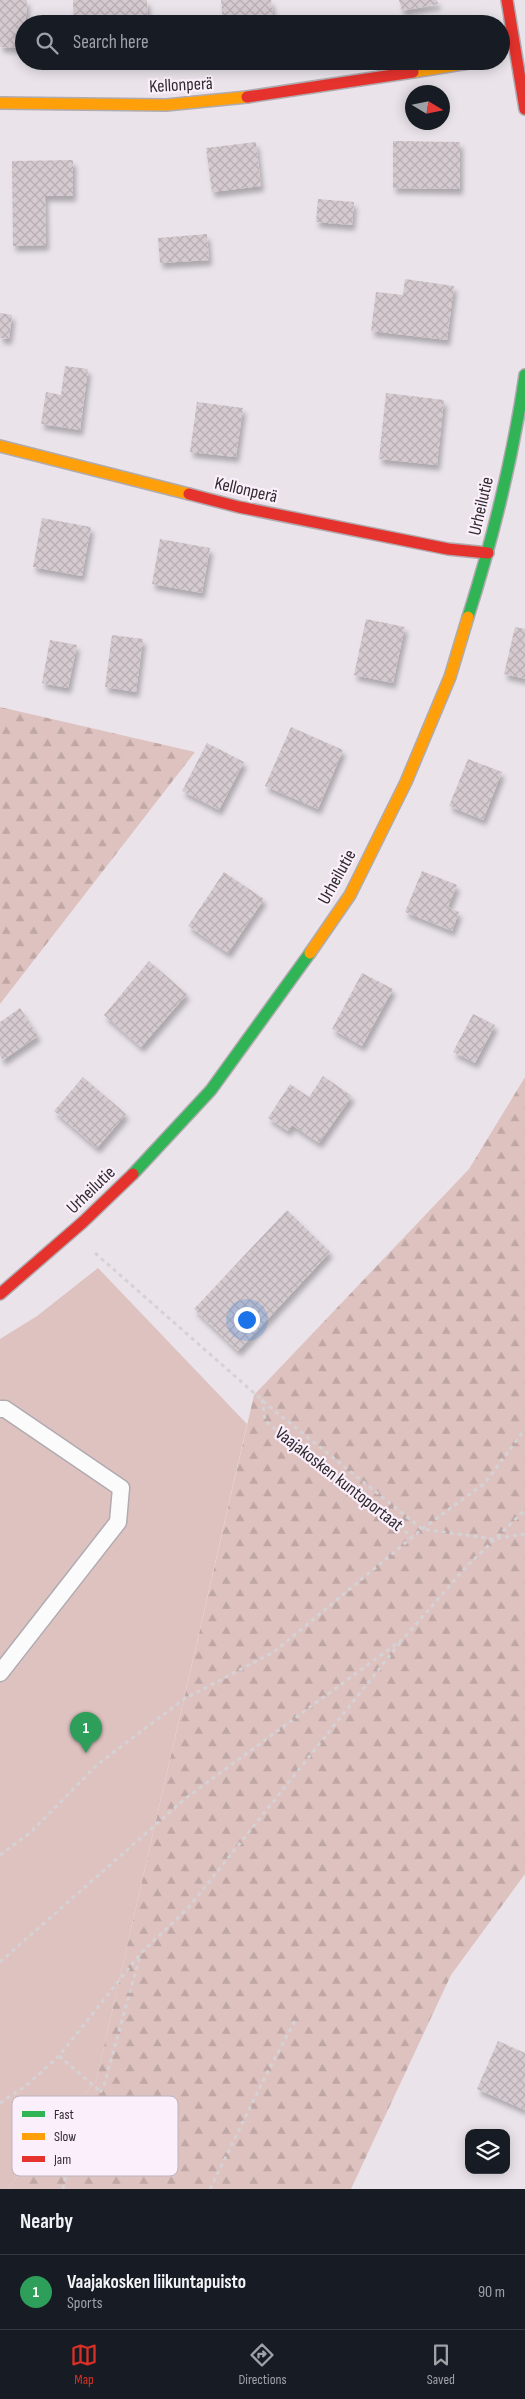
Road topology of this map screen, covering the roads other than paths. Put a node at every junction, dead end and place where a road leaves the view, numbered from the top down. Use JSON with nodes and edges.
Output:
{"nodes":[{"id":1,"x":507,"y":0,"type":"edge"},
{"id":2,"x":509,"y":15,"type":"edge"},
{"id":3,"x":510,"y":18,"type":"edge"},
{"id":4,"x":420,"y":70,"type":"edge"},
{"id":5,"x":0,"y":103,"type":"edge"},
{"id":6,"x":525,"y":109,"type":"edge"},
{"id":7,"x":525,"y":375,"type":"edge"},
{"id":8,"x":0,"y":446,"type":"edge"},
{"id":9,"x":488,"y":554,"type":"junction"},
{"id":10,"x":1,"y":1291,"type":"edge"},
{"id":11,"x":0,"y":1409,"type":"edge"},
{"id":12,"x":0,"y":1673,"type":"edge"}],
"edges":[{"from":1,"to":2,"type":"street"},
{"from":3,"to":6,"type":"street"},
{"from":4,"to":5,"type":"street","name":"Kellonperä"},
{"from":7,"to":9,"type":"street","name":"Urheilutie"},
{"from":8,"to":9,"type":"street","name":"Kellonperä"},
{"from":9,"to":10,"type":"street","name":"Urheilutie"},
{"from":11,"to":12,"type":"lane"}]}
